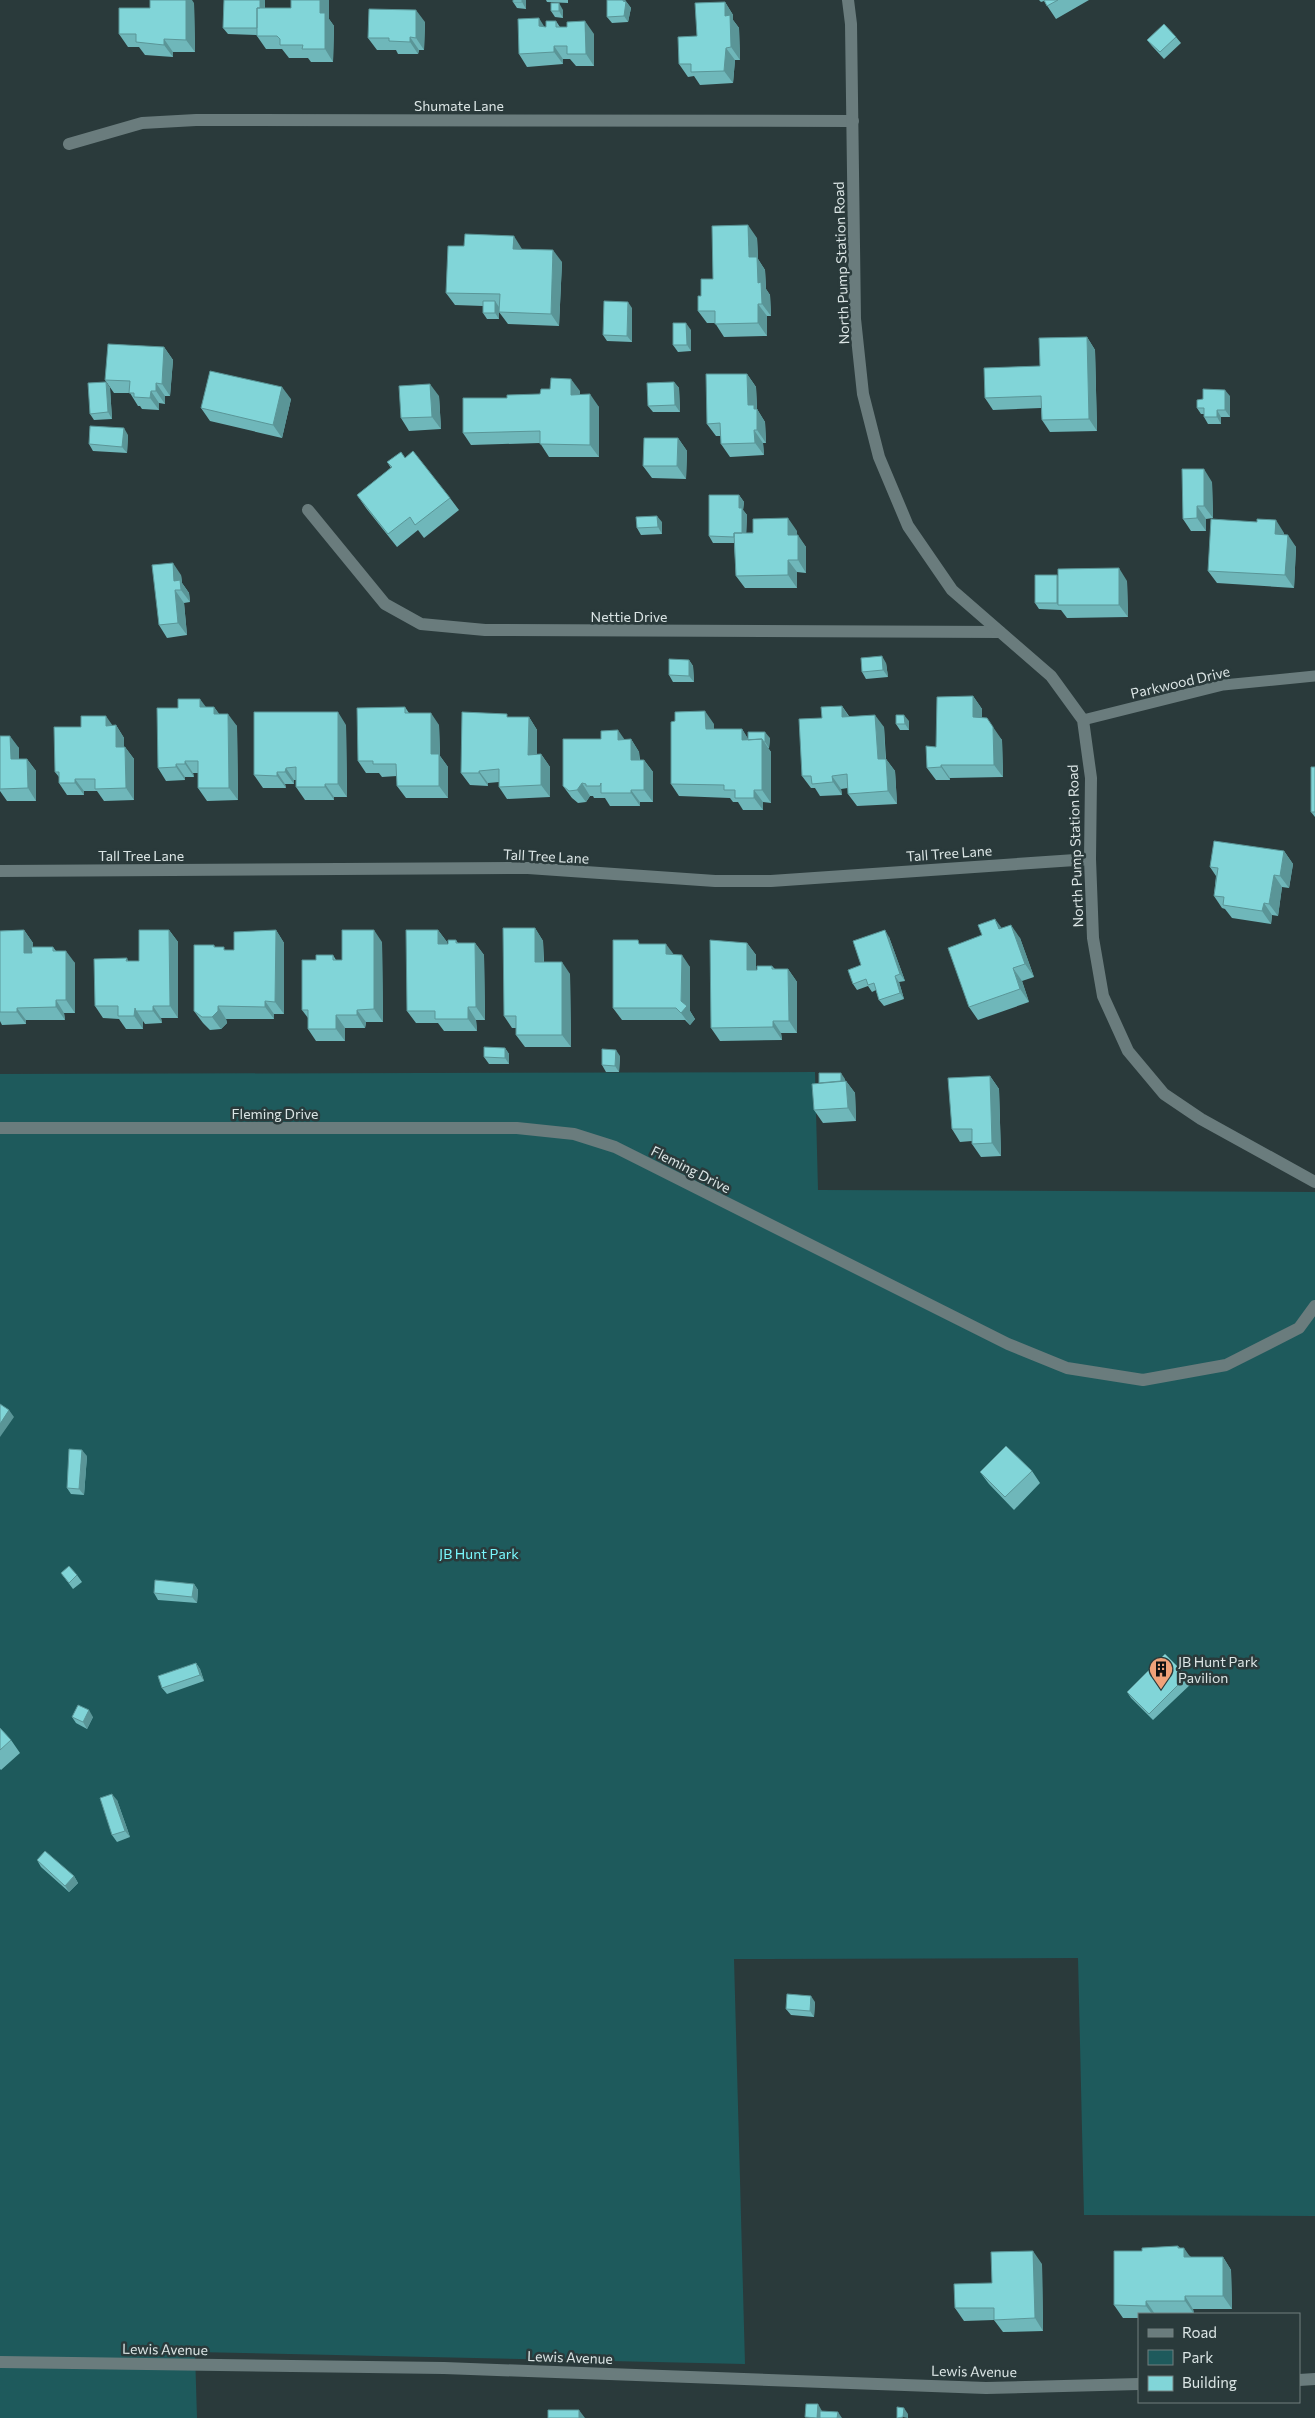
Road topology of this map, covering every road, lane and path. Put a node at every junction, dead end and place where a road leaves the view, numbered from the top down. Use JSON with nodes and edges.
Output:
{"nodes":[{"id":1,"x":848,"y":0,"type":"edge"},
{"id":2,"x":852,"y":122,"type":"junction"},
{"id":3,"x":69,"y":144,"type":"dead end"},
{"id":4,"x":308,"y":510,"type":"dead end"},
{"id":5,"x":1000,"y":632,"type":"junction"},
{"id":6,"x":1315,"y":676,"type":"edge"},
{"id":7,"x":1083,"y":720,"type":"junction"},
{"id":8,"x":1090,"y":859,"type":"junction"},
{"id":9,"x":0,"y":871,"type":"edge"},
{"id":10,"x":0,"y":1128,"type":"edge"},
{"id":11,"x":1315,"y":1182,"type":"edge"},
{"id":12,"x":1315,"y":1306,"type":"edge"},
{"id":13,"x":0,"y":2362,"type":"edge"},
{"id":14,"x":1300,"y":2380,"type":"edge"},
{"id":15,"x":1315,"y":2380,"type":"edge"},
{"id":16,"x":1138,"y":2384,"type":"edge"}],
"edges":[{"from":1,"to":2,"type":"street","name":"North Pump Station Road"},
{"from":2,"to":3,"type":"street","name":"Shumate Lane"},
{"from":2,"to":5,"type":"street","name":"North Pump Station Road"},
{"from":4,"to":5,"type":"street","name":"Nettie Drive"},
{"from":5,"to":7,"type":"street","name":"North Pump Station Road"},
{"from":6,"to":7,"type":"lane","name":"Parkwood Drive"},
{"from":7,"to":8,"type":"street","name":"North Pump Station Road"},
{"from":8,"to":9,"type":"street","name":"Tall Tree Lane"},
{"from":8,"to":11,"type":"street","name":"North Pump Station Road"},
{"from":10,"to":12,"type":"street","name":"Fleming Drive"},
{"from":13,"to":16,"type":"street","name":"Lewis Avenue"},
{"from":14,"to":15,"type":"street"}]}
